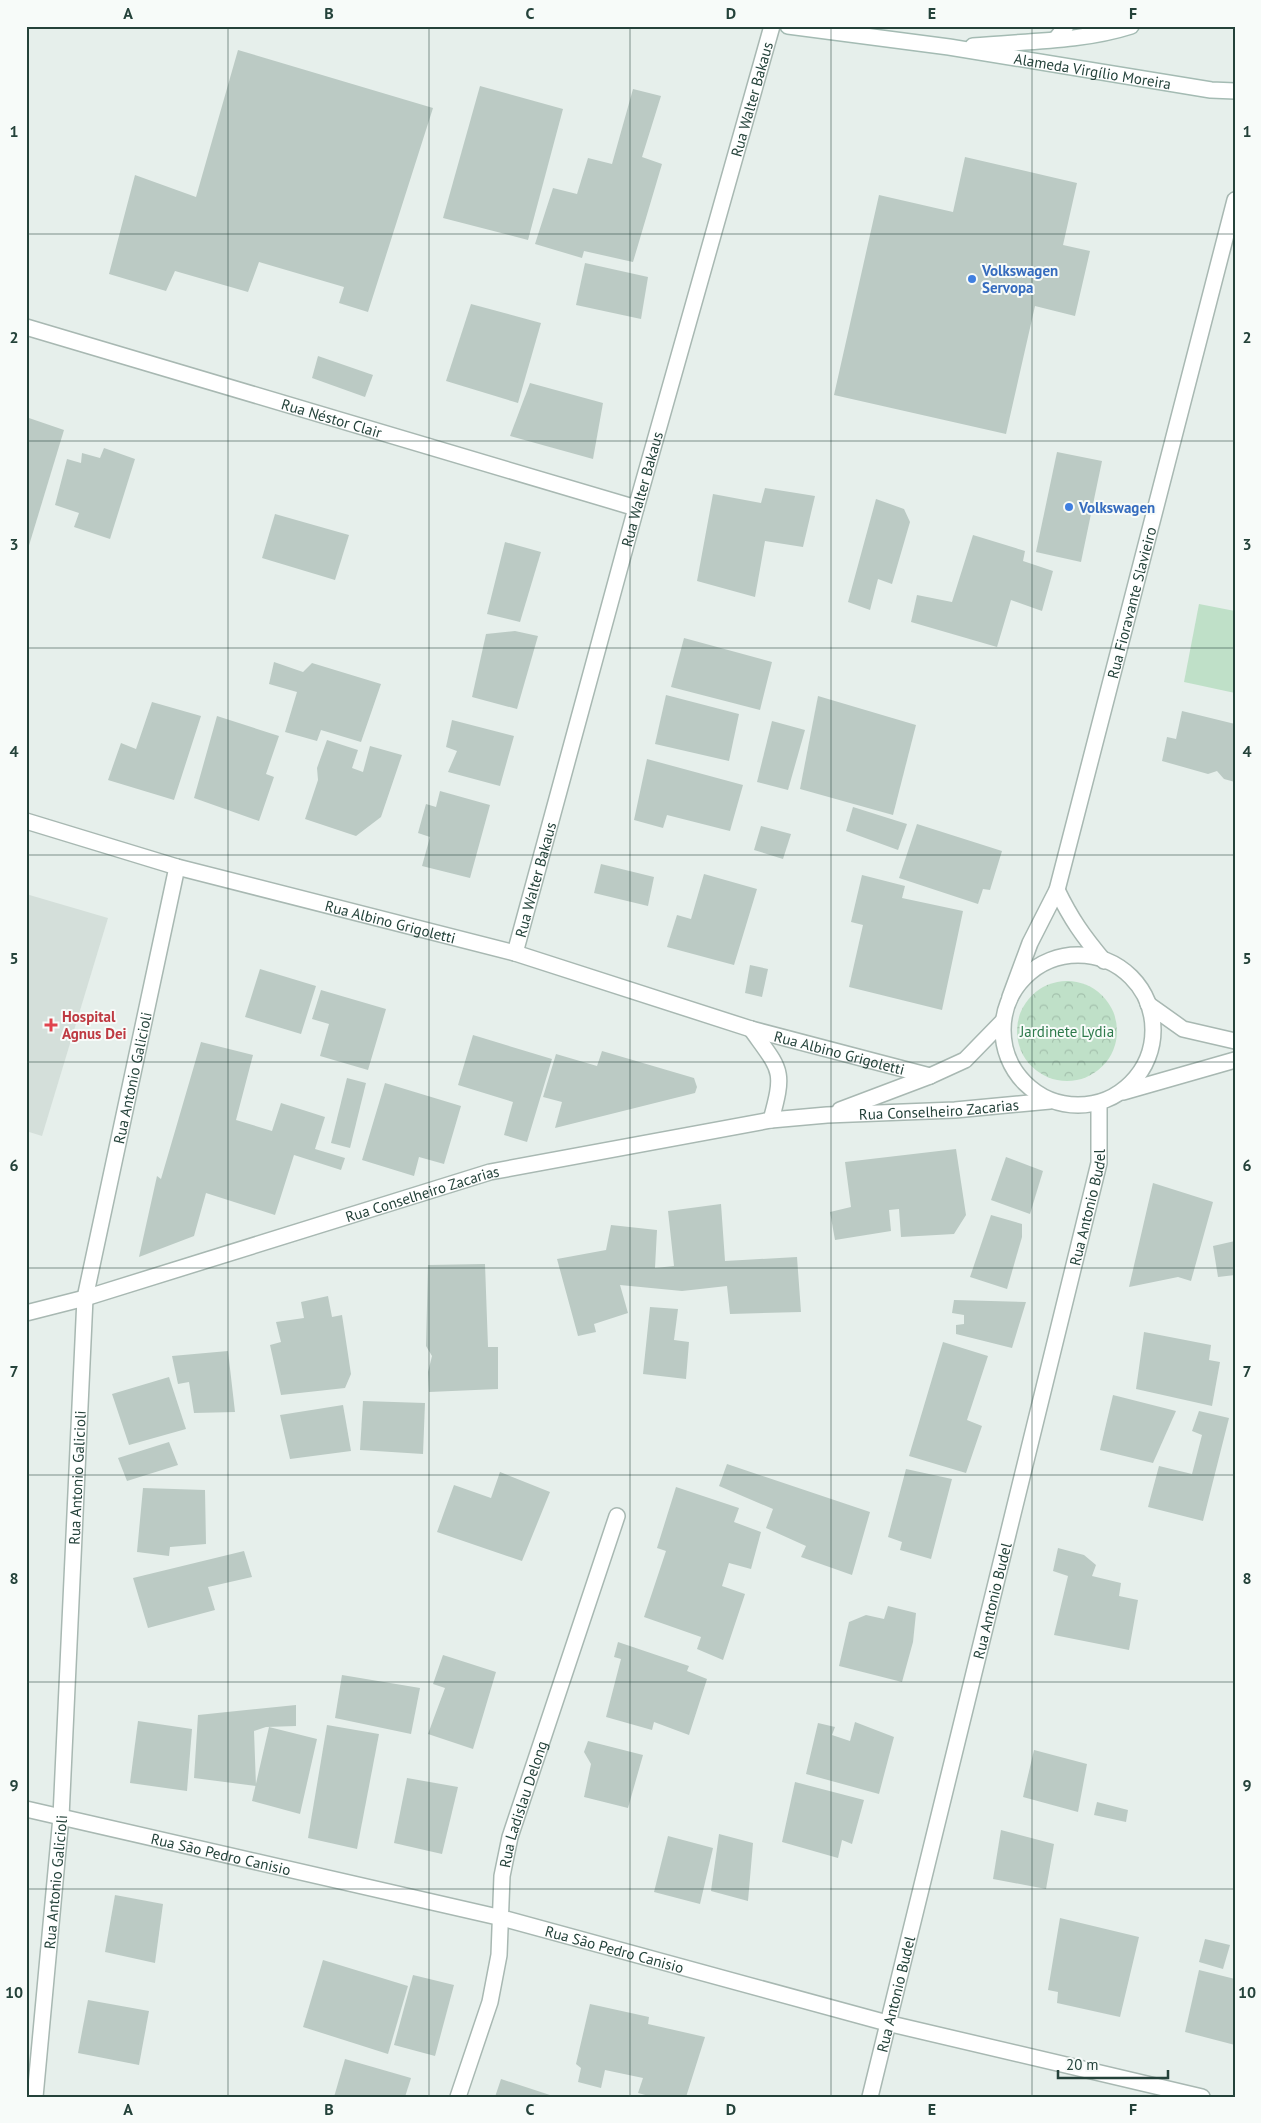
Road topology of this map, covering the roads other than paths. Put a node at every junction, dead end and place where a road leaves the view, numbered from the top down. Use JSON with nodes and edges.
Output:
{"nodes":[{"id":1,"x":772,"y":26,"type":"edge"},
{"id":2,"x":788,"y":26,"type":"edge"},
{"id":3,"x":1066,"y":26,"type":"edge"},
{"id":4,"x":1131,"y":26,"type":"edge"},
{"id":5,"x":1056,"y":39,"type":"junction"},
{"id":6,"x":949,"y":47,"type":"junction"},
{"id":7,"x":1235,"y":91,"type":"edge"},
{"id":8,"x":1235,"y":200,"type":"edge"},
{"id":9,"x":26,"y":327,"type":"edge"},
{"id":10,"x":636,"y":508,"type":"junction"},
{"id":11,"x":26,"y":821,"type":"edge"},
{"id":12,"x":177,"y":867,"type":"junction"},
{"id":13,"x":1057,"y":890,"type":"junction"},
{"id":14,"x":515,"y":953,"type":"junction"},
{"id":15,"x":1105,"y":962,"type":"junction"},
{"id":16,"x":1010,"y":997,"type":"junction"},
{"id":17,"x":1148,"y":1004,"type":"junction"},
{"id":18,"x":1002,"y":1021,"type":"junction"},
{"id":19,"x":751,"y":1029,"type":"junction"},
{"id":20,"x":1235,"y":1041,"type":"edge"},
{"id":21,"x":1235,"y":1060,"type":"edge"},
{"id":22,"x":930,"y":1076,"type":"junction"},
{"id":23,"x":1121,"y":1093,"type":"junction"},
{"id":24,"x":1050,"y":1101,"type":"junction"},
{"id":25,"x":1099,"y":1103,"type":"junction"},
{"id":26,"x":827,"y":1115,"type":"junction"},
{"id":27,"x":771,"y":1120,"type":"junction"},
{"id":28,"x":85,"y":1298,"type":"junction"},
{"id":29,"x":26,"y":1313,"type":"edge"},
{"id":30,"x":617,"y":1516,"type":"dead end"},
{"id":31,"x":26,"y":1809,"type":"edge"},
{"id":32,"x":61,"y":1817,"type":"junction"},
{"id":33,"x":502,"y":1918,"type":"junction"},
{"id":34,"x":888,"y":2023,"type":"junction"},
{"id":35,"x":35,"y":2097,"type":"edge"},
{"id":36,"x":458,"y":2097,"type":"edge"},
{"id":37,"x":870,"y":2097,"type":"edge"},
{"id":38,"x":1202,"y":2097,"type":"edge"}],
"edges":[{"from":1,"to":10,"type":"street","name":"Rua Walter Bakaus"},
{"from":2,"to":6,"type":"street","name":"Alameda Virgílio Moreira"},
{"from":3,"to":5,"type":"street"},
{"from":4,"to":5,"type":"street","name":"Alameda Virgílio Moreira"},
{"from":5,"to":6,"type":"street","name":"Alameda Virgílio Moreira"},
{"from":6,"to":7,"type":"street","name":"Alameda Virgílio Moreira"},
{"from":8,"to":13,"type":"street","name":"Rua Fioravante Slavieiro"},
{"from":9,"to":10,"type":"street","name":"Rua Néstor Clair"},
{"from":10,"to":14,"type":"street","name":"Rua Walter Bakaus"},
{"from":11,"to":12,"type":"street","name":"Rua Albino Grigoletti"},
{"from":12,"to":14,"type":"street","name":"Rua Albino Grigoletti"},
{"from":12,"to":28,"type":"street","name":"Rua Antonio Galicioli"},
{"from":13,"to":15,"type":"street"},
{"from":13,"to":16,"type":"street","name":"Rua Fioravante Slavieiro"},
{"from":14,"to":19,"type":"street","name":"Rua Albino Grigoletti"},
{"from":15,"to":16,"type":"street"},
{"from":15,"to":17,"type":"street"},
{"from":16,"to":18,"type":"street"},
{"from":17,"to":20,"type":"street"},
{"from":17,"to":23,"type":"street"},
{"from":18,"to":22,"type":"street","name":"Rua Conselheiro Zacarias"},
{"from":18,"to":24,"type":"street"},
{"from":19,"to":22,"type":"street","name":"Rua Albino Grigoletti"},
{"from":19,"to":27,"type":"street","name":"Rua Albino Grigoletti"},
{"from":21,"to":23,"type":"street"},
{"from":22,"to":26,"type":"street","name":"Rua Conselheiro Zacarias"},
{"from":23,"to":25,"type":"street"},
{"from":24,"to":25,"type":"street"},
{"from":24,"to":26,"type":"street","name":"Rua Conselheiro Zacarias"},
{"from":25,"to":34,"type":"street","name":"Rua Antonio Budel"},
{"from":26,"to":27,"type":"street","name":"Rua Conselheiro Zacarias"},
{"from":27,"to":28,"type":"street","name":"Rua Conselheiro Zacarias"},
{"from":28,"to":29,"type":"street","name":"Rua Conselheiro Zacarias"},
{"from":28,"to":32,"type":"street","name":"Rua Antonio Galicioli"},
{"from":30,"to":33,"type":"street","name":"Rua Ladislau Delong"},
{"from":31,"to":32,"type":"street","name":"Rua São Pedro Canisio"},
{"from":32,"to":33,"type":"street","name":"Rua São Pedro Canisio"},
{"from":32,"to":35,"type":"street","name":"Rua Antonio Galicioli"},
{"from":33,"to":34,"type":"street","name":"Rua São Pedro Canisio"},
{"from":33,"to":36,"type":"street","name":"Rua Ladislau Delong"},
{"from":34,"to":37,"type":"street","name":"Rua Antonio Budel"},
{"from":34,"to":38,"type":"street","name":"Rua São Pedro Canisio"}]}
